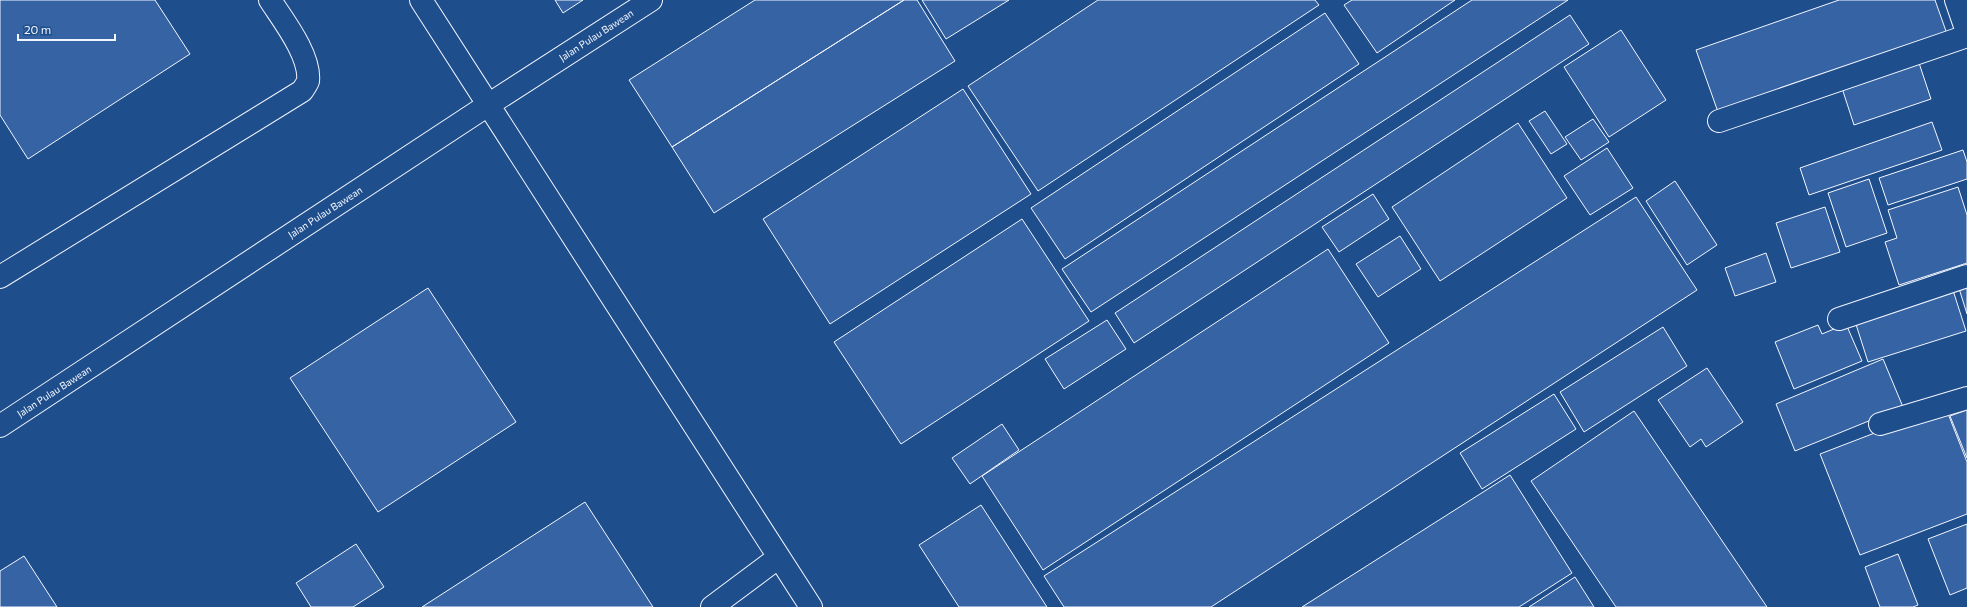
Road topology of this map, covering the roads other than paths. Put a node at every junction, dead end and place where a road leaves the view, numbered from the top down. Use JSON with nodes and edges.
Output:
{"nodes":[{"id":1,"x":270,"y":0,"type":"edge"},
{"id":2,"x":421,"y":0,"type":"edge"},
{"id":3,"x":651,"y":0,"type":"edge"},
{"id":4,"x":1964,"y":20,"type":"edge"},
{"id":5,"x":488,"y":105,"type":"junction"},
{"id":6,"x":1719,"y":121,"type":"dead end"},
{"id":7,"x":1967,"y":276,"type":"edge"},
{"id":8,"x":0,"y":277,"type":"edge"},
{"id":9,"x":1839,"y":319,"type":"dead end"},
{"id":10,"x":1967,"y":398,"type":"edge"},
{"id":11,"x":1880,"y":424,"type":"dead end"},
{"id":12,"x":0,"y":426,"type":"edge"},
{"id":13,"x":779,"y":557,"type":"junction"},
{"id":14,"x":712,"y":607,"type":"edge"},
{"id":15,"x":811,"y":607,"type":"edge"}],
"edges":[{"from":1,"to":8,"type":"street"},
{"from":2,"to":5,"type":"street"},
{"from":3,"to":5,"type":"street","name":"Jalan Pulau Bawean"},
{"from":4,"to":6,"type":"street"},
{"from":5,"to":12,"type":"street","name":"Jalan Pulau Bawean"},
{"from":5,"to":13,"type":"street"},
{"from":7,"to":9,"type":"street"},
{"from":10,"to":11,"type":"street"},
{"from":13,"to":14,"type":"street"},
{"from":13,"to":15,"type":"street"}]}
